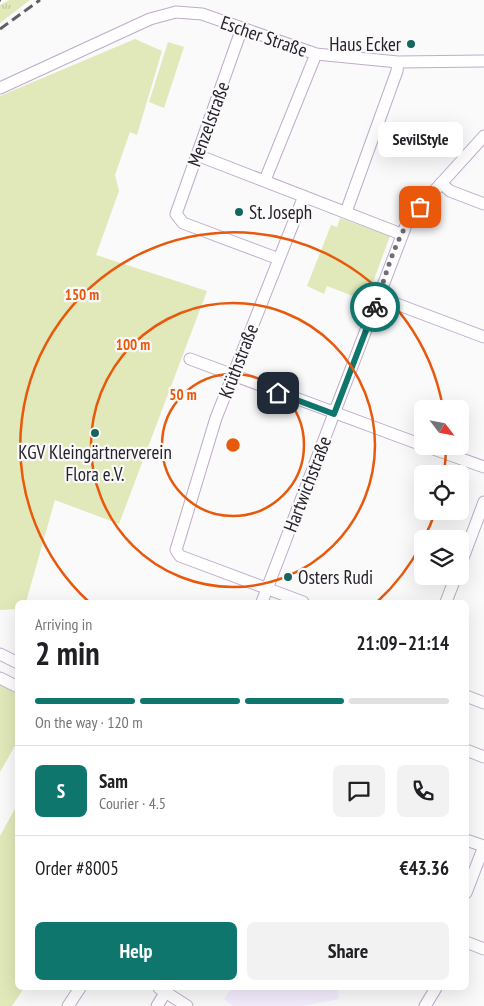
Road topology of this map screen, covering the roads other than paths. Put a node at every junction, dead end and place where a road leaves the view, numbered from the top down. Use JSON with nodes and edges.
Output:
{"nodes":[{"id":1,"x":242,"y":28,"type":"junction"},
{"id":2,"x":316,"y":54,"type":"junction"},
{"id":3,"x":484,"y":61,"type":"edge"},
{"id":4,"x":398,"y":62,"type":"junction"},
{"id":5,"x":0,"y":88,"type":"edge"},
{"id":6,"x":484,"y":136,"type":"edge"},
{"id":7,"x":197,"y":155,"type":"junction"},
{"id":8,"x":265,"y":180,"type":"junction"},
{"id":9,"x":441,"y":183,"type":"junction"},
{"id":10,"x":304,"y":196,"type":"junction"},
{"id":11,"x":484,"y":204,"type":"edge"},
{"id":12,"x":346,"y":212,"type":"junction"},
{"id":13,"x":402,"y":234,"type":"junction"},
{"id":14,"x":279,"y":259,"type":"junction"},
{"id":15,"x":378,"y":297,"type":"junction"},
{"id":16,"x":484,"y":337,"type":"edge"},
{"id":17,"x":190,"y":359,"type":"dead end"},
{"id":18,"x":232,"y":376,"type":"junction"},
{"id":19,"x":334,"y":414,"type":"junction"},
{"id":20,"x":414,"y":442,"type":"edge"},
{"id":21,"x":450,"y":455,"type":"edge"},
{"id":22,"x":484,"y":467,"type":"edge"},
{"id":23,"x":484,"y":502,"type":"edge"},
{"id":24,"x":469,"y":542,"type":"edge"},
{"id":25,"x":453,"y":585,"type":"edge"},
{"id":26,"x":267,"y":589,"type":"junction"},
{"id":27,"x":263,"y":600,"type":"edge"},
{"id":28,"x":297,"y":600,"type":"edge"},
{"id":29,"x":447,"y":600,"type":"edge"},
{"id":30,"x":0,"y":654,"type":"edge"},
{"id":31,"x":15,"y":662,"type":"edge"},
{"id":32,"x":0,"y":678,"type":"edge"},
{"id":33,"x":15,"y":686,"type":"edge"},
{"id":34,"x":469,"y":697,"type":"edge"},
{"id":35,"x":484,"y":703,"type":"edge"},
{"id":36,"x":469,"y":751,"type":"edge"},
{"id":37,"x":484,"y":756,"type":"edge"},
{"id":38,"x":469,"y":841,"type":"edge"},
{"id":39,"x":484,"y":846,"type":"edge"},
{"id":40,"x":469,"y":885,"type":"edge"},
{"id":41,"x":469,"y":943,"type":"edge"},
{"id":42,"x":484,"y":949,"type":"edge"},
{"id":43,"x":79,"y":990,"type":"edge"},
{"id":44,"x":164,"y":990,"type":"edge"},
{"id":45,"x":165,"y":990,"type":"edge"},
{"id":46,"x":435,"y":990,"type":"edge"},
{"id":47,"x":68,"y":1006,"type":"edge"},
{"id":48,"x":157,"y":1006,"type":"edge"},
{"id":49,"x":187,"y":1006,"type":"edge"},
{"id":50,"x":425,"y":1006,"type":"edge"}],
"edges":[{"from":1,"to":2,"type":"street","name":"Escher Straße"},
{"from":1,"to":5,"type":"street","name":"Escher Straße"},
{"from":1,"to":7,"type":"street","name":"Menzelstraße"},
{"from":2,"to":4,"type":"street","name":"Escher Straße"},
{"from":2,"to":8,"type":"street"},
{"from":3,"to":4,"type":"street","name":"Escher Straße"},
{"from":4,"to":12,"type":"street"},
{"from":6,"to":9,"type":"street","name":"Hartwichstraße"},
{"from":7,"to":8,"type":"street"},
{"from":7,"to":14,"type":"street","name":"Menzelstraße"},
{"from":8,"to":10,"type":"street"},
{"from":9,"to":11,"type":"street"},
{"from":9,"to":13,"type":"street","name":"Hartwichstraße"},
{"from":10,"to":12,"type":"street"},
{"from":10,"to":14,"type":"street","name":"Krüthstraße"},
{"from":12,"to":13,"type":"street"},
{"from":13,"to":15,"type":"street","name":"Hartwichstraße"},
{"from":14,"to":18,"type":"street","name":"Krüthstraße"},
{"from":15,"to":16,"type":"street"},
{"from":15,"to":19,"type":"street","name":"Hartwichstraße"},
{"from":17,"to":18,"type":"street"},
{"from":18,"to":19,"type":"street"},
{"from":18,"to":26,"type":"street","name":"Krüthstraße"},
{"from":19,"to":20,"type":"street"},
{"from":19,"to":26,"type":"street","name":"Hartwichstraße"},
{"from":21,"to":22,"type":"street"},
{"from":23,"to":24,"type":"street"},
{"from":25,"to":29,"type":"street"},
{"from":26,"to":27,"type":"street","name":"Hartwichstraße"},
{"from":26,"to":28,"type":"street"},
{"from":30,"to":31,"type":"street"},
{"from":32,"to":33,"type":"street"},
{"from":34,"to":35,"type":"street"},
{"from":36,"to":37,"type":"street"},
{"from":38,"to":39,"type":"street"},
{"from":39,"to":40,"type":"street"},
{"from":41,"to":42,"type":"street"},
{"from":43,"to":47,"type":"street"},
{"from":44,"to":48,"type":"street"},
{"from":45,"to":49,"type":"street"},
{"from":46,"to":50,"type":"street"}]}
